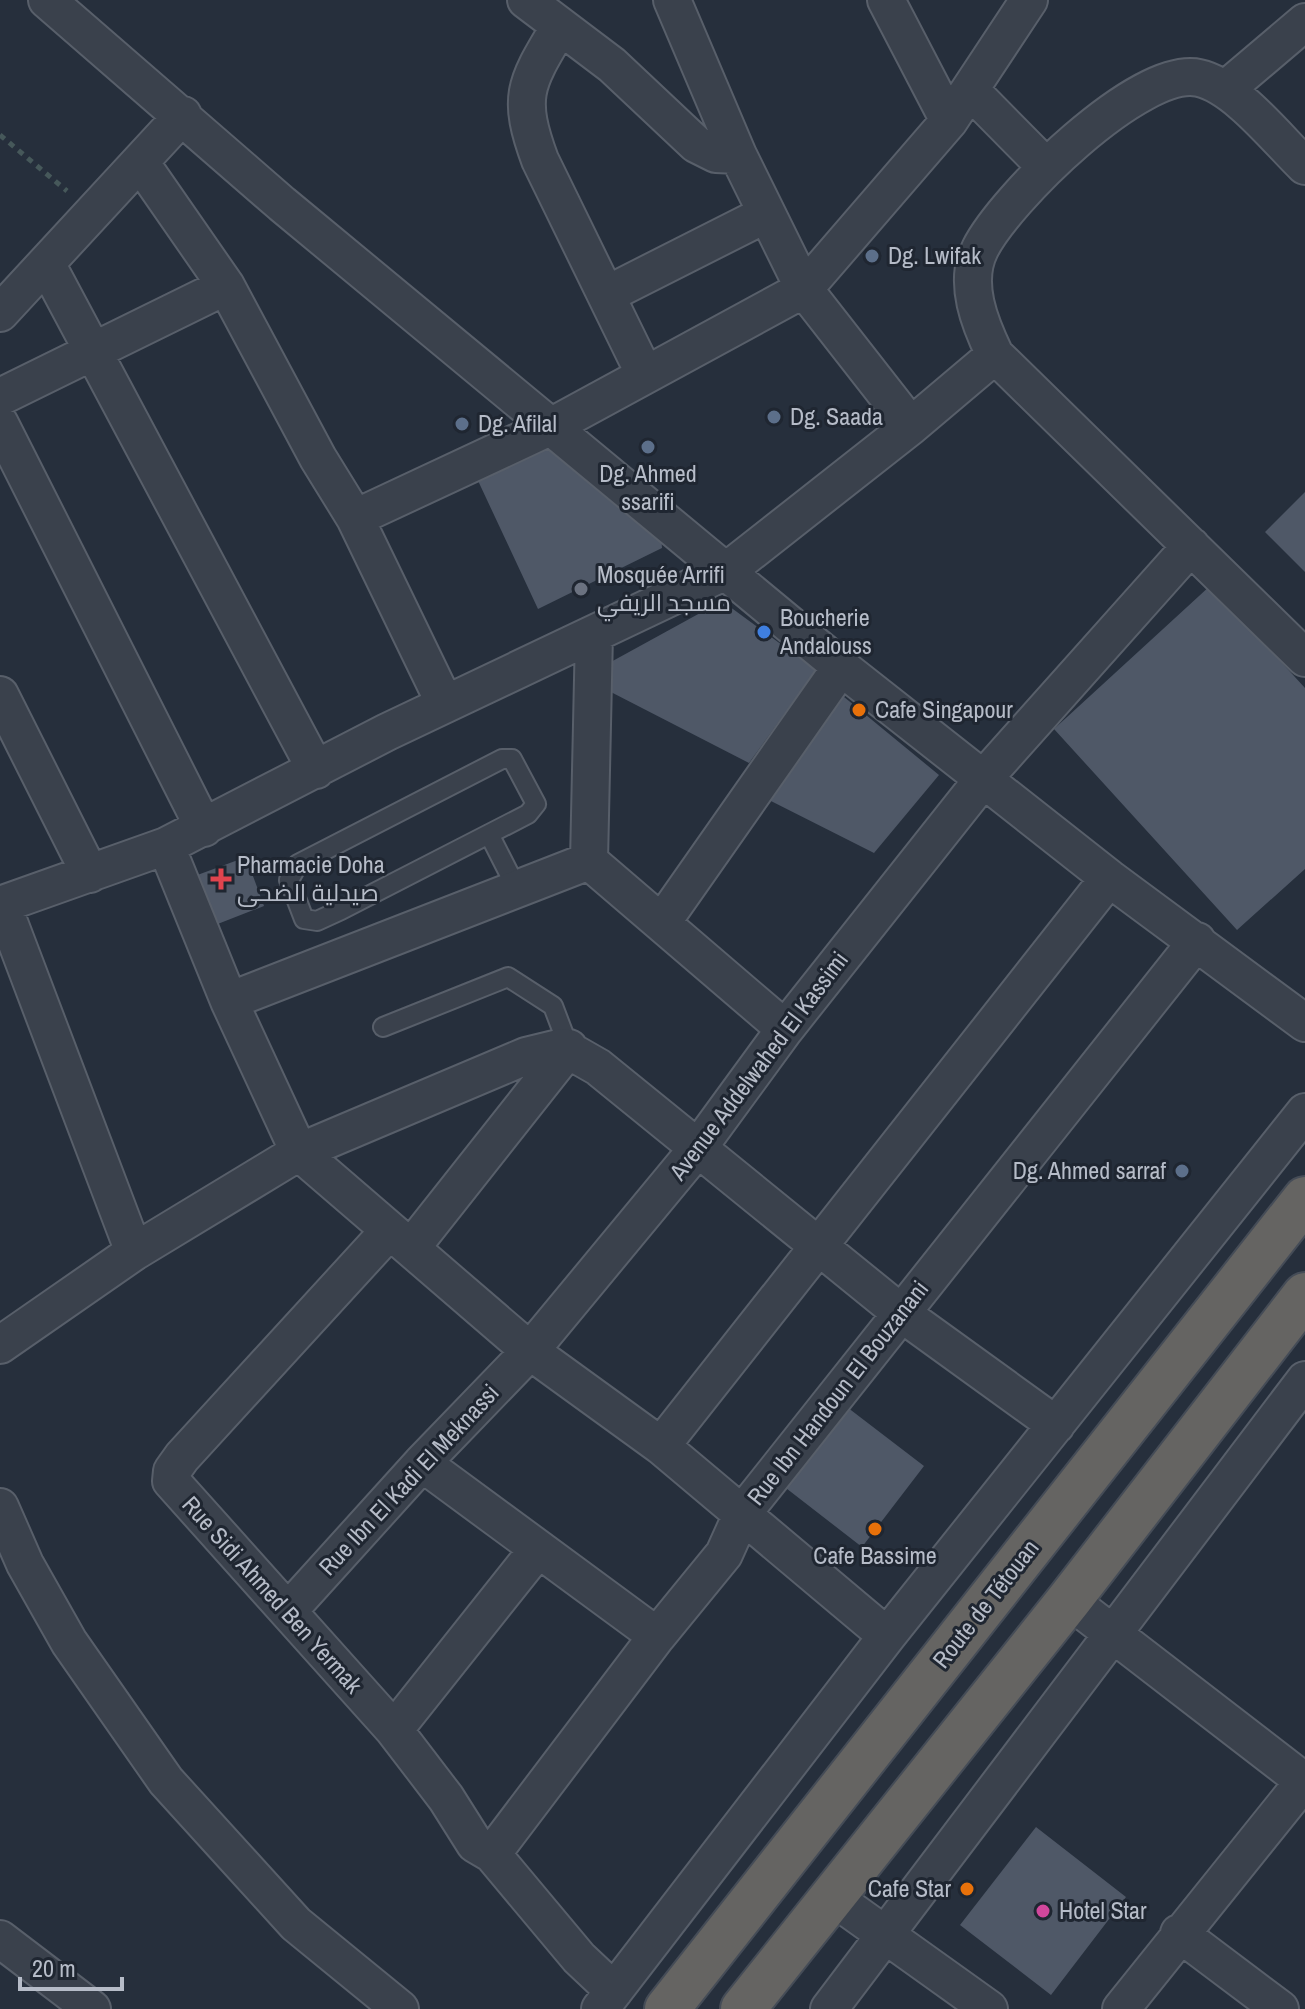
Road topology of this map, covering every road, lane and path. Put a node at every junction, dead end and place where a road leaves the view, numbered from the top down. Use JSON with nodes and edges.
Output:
{"nodes":[{"id":1,"x":47,"y":0,"type":"edge"},
{"id":2,"x":526,"y":0,"type":"edge"},
{"id":3,"x":672,"y":0,"type":"edge"},
{"id":4,"x":886,"y":0,"type":"edge"},
{"id":5,"x":1029,"y":0,"type":"edge"},
{"id":6,"x":1305,"y":22,"type":"edge"},
{"id":7,"x":560,"y":26,"type":"junction"},
{"id":8,"x":1226,"y":89,"type":"junction"},
{"id":9,"x":971,"y":91,"type":"junction"},
{"id":10,"x":183,"y":115,"type":"junction"},
{"id":11,"x":949,"y":121,"type":"junction"},
{"id":12,"x":0,"y":135,"type":"edge"},
{"id":13,"x":738,"y":155,"type":"junction"},
{"id":14,"x":140,"y":162,"type":"junction"},
{"id":15,"x":1305,"y":166,"type":"edge"},
{"id":16,"x":1046,"y":167,"type":"junction"},
{"id":17,"x":92,"y":212,"type":"junction"},
{"id":18,"x":766,"y":214,"type":"junction"},
{"id":19,"x":47,"y":265,"type":"junction"},
{"id":20,"x":226,"y":286,"type":"junction"},
{"id":21,"x":804,"y":289,"type":"junction"},
{"id":22,"x":606,"y":295,"type":"junction"},
{"id":23,"x":0,"y":313,"type":"edge"},
{"id":24,"x":94,"y":353,"type":"junction"},
{"id":25,"x":995,"y":355,"type":"junction"},
{"id":26,"x":645,"y":375,"type":"junction"},
{"id":27,"x":0,"y":397,"type":"edge"},
{"id":28,"x":0,"y":424,"type":"edge"},
{"id":29,"x":552,"y":426,"type":"junction"},
{"id":30,"x":911,"y":426,"type":"junction"},
{"id":31,"x":355,"y":518,"type":"junction"},
{"id":32,"x":1191,"y":546,"type":"junction"},
{"id":33,"x":728,"y":570,"type":"junction"},
{"id":34,"x":594,"y":634,"type":"junction"},
{"id":35,"x":1305,"y":658,"type":"edge"},
{"id":36,"x":841,"y":667,"type":"junction"},
{"id":37,"x":0,"y":695,"type":"edge"},
{"id":38,"x":445,"y":704,"type":"junction"},
{"id":39,"x":316,"y":770,"type":"junction"},
{"id":40,"x":984,"y":778,"type":"junction"},
{"id":41,"x":204,"y":828,"type":"junction"},
{"id":42,"x":489,"y":834,"type":"junction"},
{"id":43,"x":166,"y":846,"type":"junction"},
{"id":44,"x":589,"y":861,"type":"junction"},
{"id":45,"x":90,"y":874,"type":"junction"},
{"id":46,"x":1109,"y":878,"type":"junction"},
{"id":47,"x":517,"y":889,"type":"junction"},
{"id":48,"x":1,"y":905,"type":"edge"},
{"id":49,"x":663,"y":921,"type":"junction"},
{"id":50,"x":1197,"y":941,"type":"junction"},
{"id":51,"x":229,"y":1001,"type":"junction"},
{"id":52,"x":1300,"y":1009,"type":"edge"},
{"id":53,"x":383,"y":1027,"type":"dead end"},
{"id":54,"x":785,"y":1029,"type":"junction"},
{"id":55,"x":569,"y":1048,"type":"junction"},
{"id":56,"x":1305,"y":1112,"type":"edge"},
{"id":57,"x":698,"y":1148,"type":"junction"},
{"id":58,"x":299,"y":1152,"type":"junction"},
{"id":59,"x":1305,"y":1199,"type":"edge"},
{"id":60,"x":400,"y":1240,"type":"junction"},
{"id":61,"x":819,"y":1247,"type":"junction"},
{"id":62,"x":134,"y":1252,"type":"junction"},
{"id":63,"x":1305,"y":1295,"type":"edge"},
{"id":64,"x":901,"y":1313,"type":"junction"},
{"id":65,"x":0,"y":1345,"type":"edge"},
{"id":66,"x":530,"y":1351,"type":"junction"},
{"id":67,"x":1305,"y":1380,"type":"edge"},
{"id":68,"x":1056,"y":1425,"type":"junction"},
{"id":69,"x":661,"y":1446,"type":"junction"},
{"id":70,"x":422,"y":1463,"type":"junction"},
{"id":71,"x":0,"y":1507,"type":"edge"},
{"id":72,"x":742,"y":1514,"type":"junction"},
{"id":73,"x":538,"y":1549,"type":"junction"},
{"id":74,"x":1069,"y":1600,"type":"junction"},
{"id":75,"x":289,"y":1610,"type":"junction"},
{"id":76,"x":1112,"y":1632,"type":"junction"},
{"id":77,"x":657,"y":1636,"type":"junction"},
{"id":78,"x":887,"y":1636,"type":"junction"},
{"id":79,"x":394,"y":1730,"type":"junction"},
{"id":80,"x":1305,"y":1781,"type":"edge"},
{"id":81,"x":492,"y":1854,"type":"junction"},
{"id":82,"x":831,"y":1896,"type":"junction"},
{"id":83,"x":1179,"y":1933,"type":"junction"},
{"id":84,"x":886,"y":1934,"type":"junction"},
{"id":85,"x":0,"y":1939,"type":"edge"},
{"id":86,"x":607,"y":2000,"type":"edge"},
{"id":87,"x":92,"y":2009,"type":"edge"},
{"id":88,"x":400,"y":2009,"type":"edge"},
{"id":89,"x":667,"y":2009,"type":"edge"},
{"id":90,"x":743,"y":2009,"type":"edge"},
{"id":91,"x":829,"y":2009,"type":"edge"},
{"id":92,"x":989,"y":2009,"type":"edge"},
{"id":93,"x":1121,"y":2009,"type":"edge"},
{"id":94,"x":1280,"y":2009,"type":"edge"}],
"edges":[{"from":1,"to":10,"type":"street"},
{"from":2,"to":7,"type":"street"},
{"from":3,"to":13,"type":"street"},
{"from":4,"to":11,"type":"street"},
{"from":5,"to":9,"type":"street"},
{"from":6,"to":8,"type":"street"},
{"from":7,"to":13,"type":"street"},
{"from":7,"to":22,"type":"street"},
{"from":8,"to":15,"type":"street"},
{"from":8,"to":16,"type":"street"},
{"from":9,"to":11,"type":"street"},
{"from":9,"to":16,"type":"street"},
{"from":10,"to":14,"type":"street"},
{"from":10,"to":29,"type":"street"},
{"from":11,"to":21,"type":"street"},
{"from":12,"to":17,"type":"path"},
{"from":13,"to":18,"type":"street"},
{"from":14,"to":17,"type":"street"},
{"from":14,"to":20,"type":"street"},
{"from":16,"to":25,"type":"street"},
{"from":17,"to":19,"type":"street"},
{"from":18,"to":21,"type":"street"},
{"from":18,"to":22,"type":"street"},
{"from":19,"to":23,"type":"street"},
{"from":19,"to":24,"type":"street"},
{"from":20,"to":24,"type":"street"},
{"from":20,"to":31,"type":"street"},
{"from":21,"to":26,"type":"street"},
{"from":21,"to":30,"type":"street"},
{"from":22,"to":26,"type":"street"},
{"from":24,"to":27,"type":"street"},
{"from":24,"to":39,"type":"street"},
{"from":25,"to":30,"type":"street"},
{"from":25,"to":32,"type":"street"},
{"from":26,"to":29,"type":"street"},
{"from":28,"to":41,"type":"street"},
{"from":29,"to":31,"type":"street"},
{"from":29,"to":33,"type":"street"},
{"from":30,"to":33,"type":"street"},
{"from":31,"to":38,"type":"street"},
{"from":32,"to":35,"type":"street"},
{"from":32,"to":40,"type":"street","name":"Avenue Addelwahed El Kassimi"},
{"from":33,"to":34,"type":"street"},
{"from":33,"to":36,"type":"street"},
{"from":34,"to":38,"type":"street"},
{"from":34,"to":44,"type":"street"},
{"from":36,"to":40,"type":"street"},
{"from":36,"to":49,"type":"street"},
{"from":37,"to":45,"type":"street"},
{"from":38,"to":39,"type":"street"},
{"from":39,"to":41,"type":"street"},
{"from":40,"to":46,"type":"street"},
{"from":40,"to":54,"type":"street","name":"Avenue Addelwahed El Kassimi"},
{"from":41,"to":43,"type":"street"},
{"from":42,"to":42,"type":"lane"},
{"from":42,"to":47,"type":"lane"},
{"from":43,"to":45,"type":"street"},
{"from":43,"to":51,"type":"street"},
{"from":44,"to":47,"type":"street"},
{"from":44,"to":49,"type":"street"},
{"from":45,"to":48,"type":"street"},
{"from":46,"to":50,"type":"street"},
{"from":46,"to":61,"type":"street"},
{"from":47,"to":51,"type":"street"},
{"from":48,"to":62,"type":"street"},
{"from":49,"to":54,"type":"street"},
{"from":50,"to":52,"type":"street"},
{"from":50,"to":64,"type":"street","name":"Rue Ibn Handoun El Bouzanani"},
{"from":51,"to":58,"type":"street"},
{"from":53,"to":55,"type":"lane"},
{"from":54,"to":57,"type":"street","name":"Avenue Addelwahed El Kassimi"},
{"from":55,"to":57,"type":"street"},
{"from":55,"to":58,"type":"street"},
{"from":55,"to":60,"type":"street"},
{"from":56,"to":68,"type":"street"},
{"from":57,"to":61,"type":"street"},
{"from":57,"to":66,"type":"street","name":"Avenue Addelwahed El Kassimi"},
{"from":58,"to":60,"type":"street"},
{"from":58,"to":62,"type":"street"},
{"from":59,"to":89,"type":"highway","name":"Route de Tétouan"},
{"from":60,"to":66,"type":"street"},
{"from":60,"to":75,"type":"street","name":"Rue Sidi Ahmed Ben Yermak"},
{"from":61,"to":64,"type":"street"},
{"from":61,"to":69,"type":"street"},
{"from":62,"to":65,"type":"street"},
{"from":63,"to":74,"type":"highway"},
{"from":64,"to":68,"type":"street"},
{"from":64,"to":72,"type":"street","name":"Rue Ibn Handoun El Bouzanani"},
{"from":66,"to":69,"type":"street"},
{"from":66,"to":70,"type":"street","name":"Rue Ibn El Kadi El Meknassi"},
{"from":67,"to":76,"type":"street"},
{"from":68,"to":78,"type":"street"},
{"from":69,"to":72,"type":"street"},
{"from":70,"to":73,"type":"street"},
{"from":70,"to":75,"type":"street","name":"Rue Ibn El Kadi El Meknassi"},
{"from":71,"to":88,"type":"street"},
{"from":72,"to":77,"type":"street","name":"Rue Ibn Handoun El Bouzanani"},
{"from":72,"to":78,"type":"street"},
{"from":73,"to":77,"type":"street"},
{"from":73,"to":79,"type":"street"},
{"from":74,"to":76,"type":"street"},
{"from":74,"to":82,"type":"highway"},
{"from":75,"to":79,"type":"street","name":"Rue Sidi Ahmed Ben Yermak"},
{"from":76,"to":80,"type":"street"},
{"from":76,"to":84,"type":"street"},
{"from":77,"to":81,"type":"street","name":"Rue Ibn Handoun El Bouzanani"},
{"from":78,"to":86,"type":"street"},
{"from":79,"to":81,"type":"street","name":"Rue Sidi Ahmed Ben Yermak"},
{"from":80,"to":83,"type":"street"},
{"from":81,"to":86,"type":"street","name":"Rue Sidi Ahmed Ben Yermak"},
{"from":82,"to":84,"type":"street"},
{"from":82,"to":90,"type":"highway"},
{"from":83,"to":93,"type":"street"},
{"from":83,"to":94,"type":"street"},
{"from":84,"to":91,"type":"street"},
{"from":84,"to":92,"type":"street"},
{"from":85,"to":87,"type":"street"}]}
